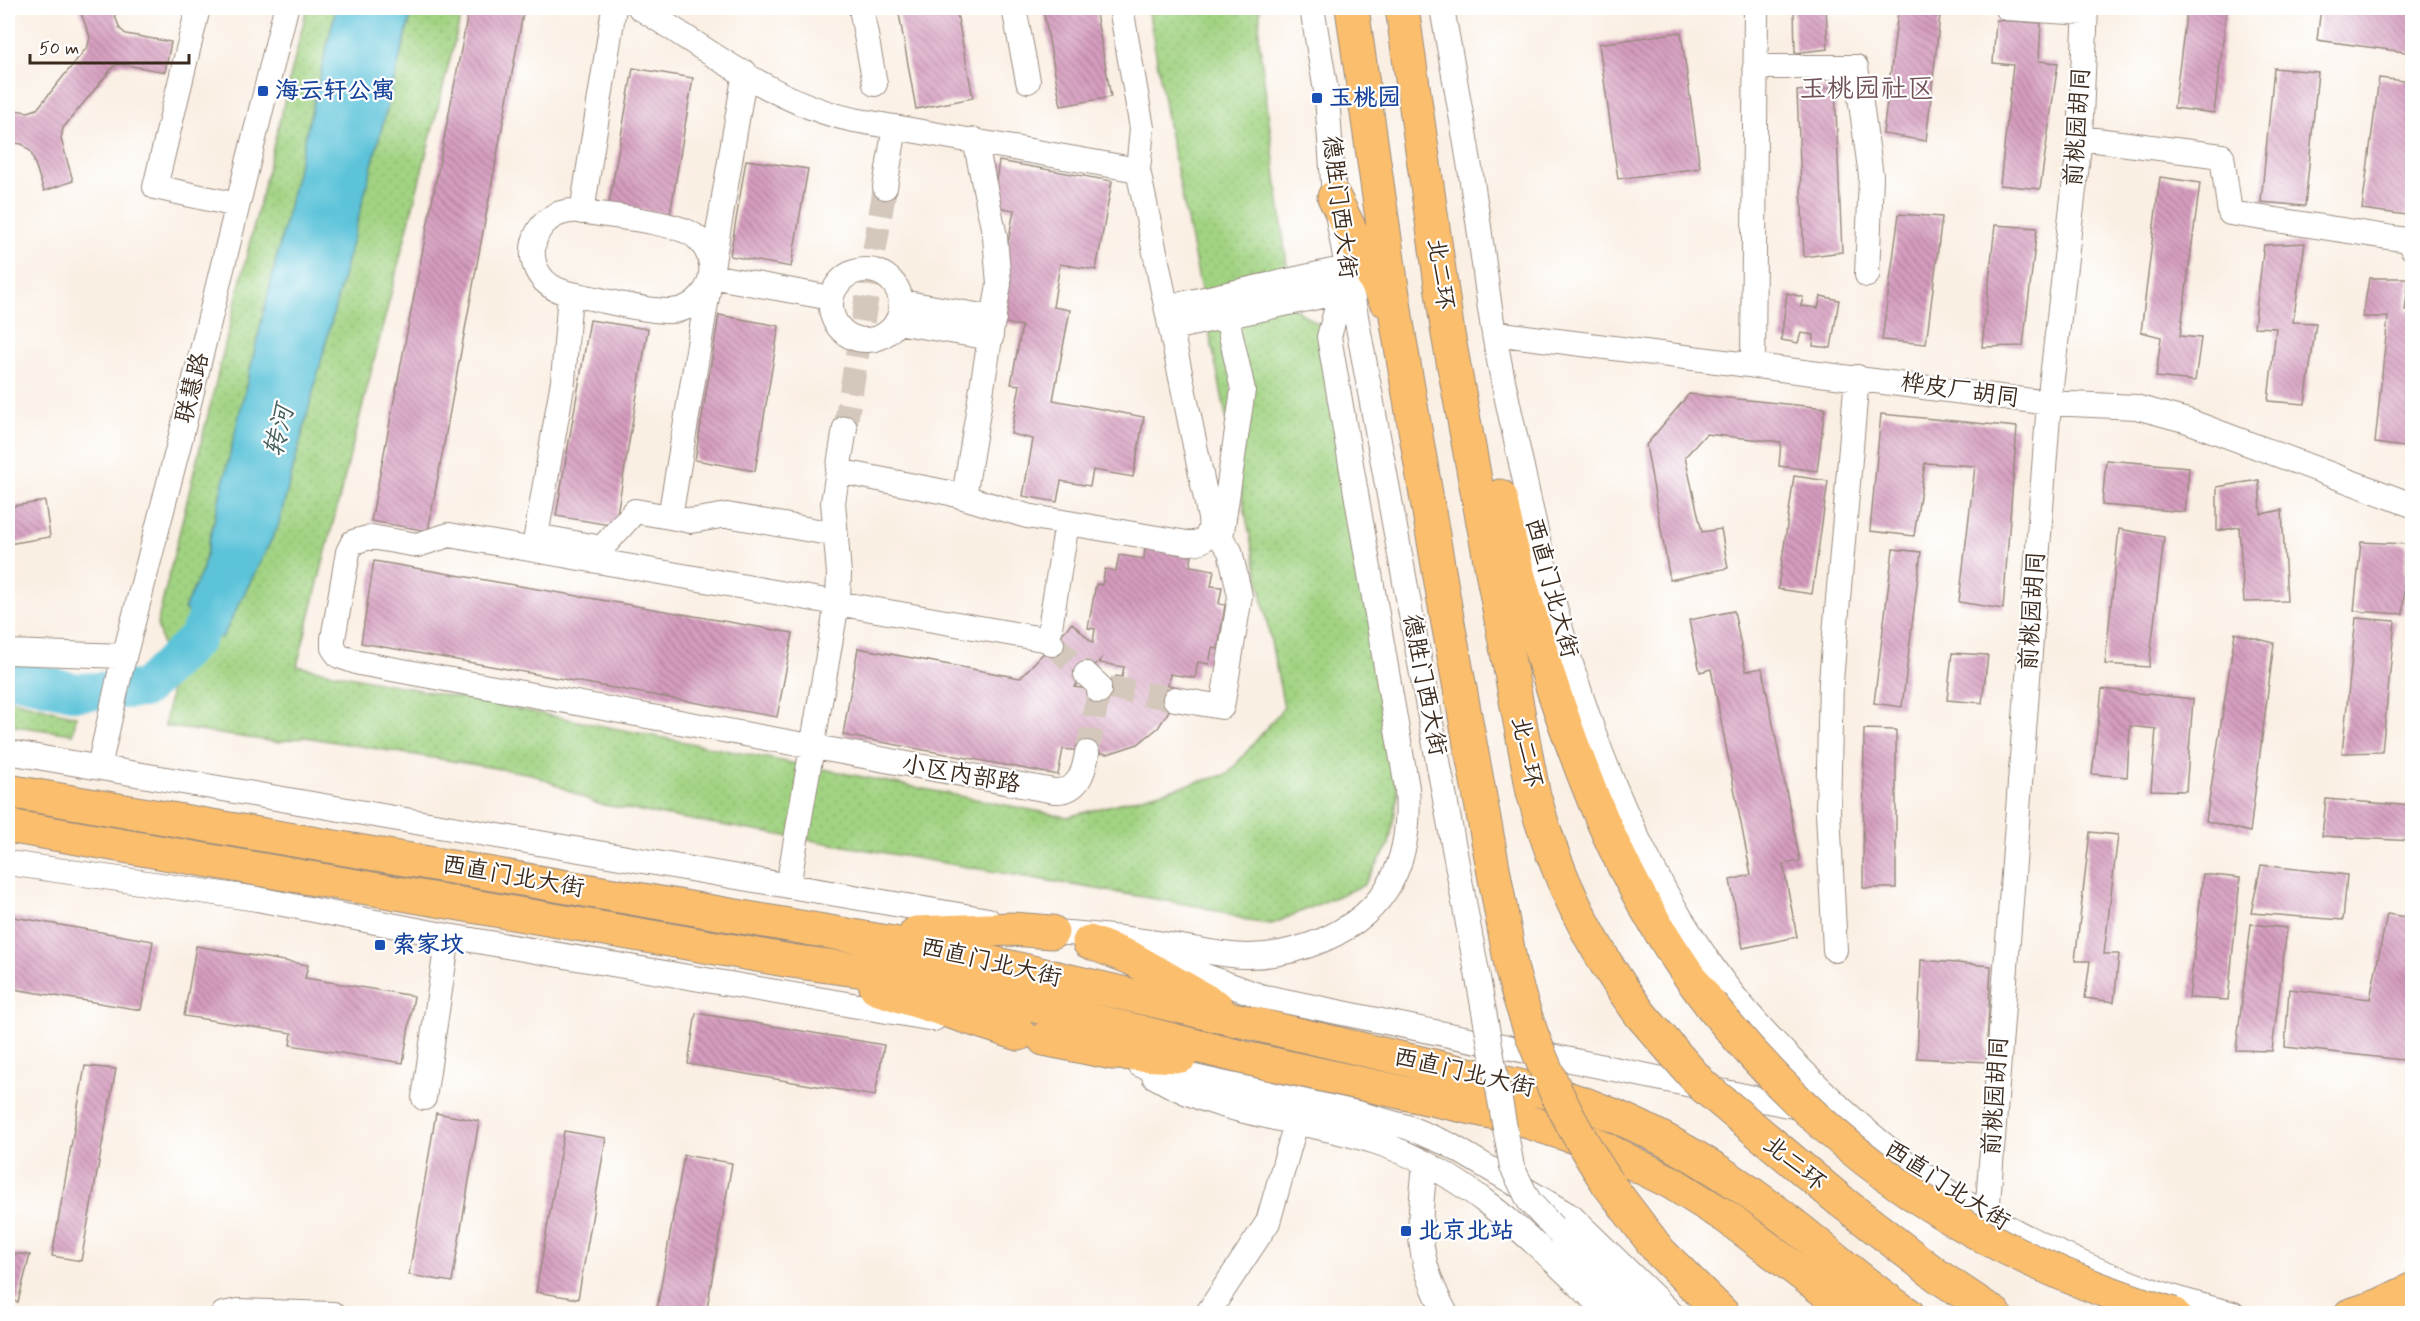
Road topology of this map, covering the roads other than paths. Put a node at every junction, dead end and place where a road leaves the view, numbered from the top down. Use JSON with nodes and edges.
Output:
{"nodes":[{"id":1,"x":198,"y":8,"type":"edge"},
{"id":2,"x":286,"y":8,"type":"edge"},
{"id":3,"x":614,"y":8,"type":"edge"},
{"id":4,"x":640,"y":8,"type":"edge"},
{"id":5,"x":861,"y":8,"type":"edge"},
{"id":6,"x":1014,"y":8,"type":"edge"},
{"id":7,"x":1121,"y":8,"type":"edge"},
{"id":8,"x":1312,"y":8,"type":"edge"},
{"id":9,"x":1352,"y":8,"type":"edge"},
{"id":10,"x":1402,"y":8,"type":"edge"},
{"id":11,"x":1442,"y":8,"type":"edge"},
{"id":12,"x":1756,"y":8,"type":"edge"},
{"id":13,"x":2007,"y":8,"type":"edge"},
{"id":14,"x":2086,"y":10,"type":"edge"},
{"id":15,"x":1755,"y":67,"type":"junction"},
{"id":16,"x":745,"y":72,"type":"junction"},
{"id":17,"x":1028,"y":81,"type":"dead end"},
{"id":18,"x":875,"y":84,"type":"dead end"},
{"id":19,"x":895,"y":127,"type":"junction"},
{"id":20,"x":2080,"y":138,"type":"junction"},
{"id":21,"x":975,"y":140,"type":"junction"},
{"id":22,"x":1138,"y":170,"type":"junction"},
{"id":23,"x":885,"y":187,"type":"tunnel mouth"},
{"id":24,"x":1334,"y":197,"type":"junction"},
{"id":25,"x":237,"y":205,"type":"junction"},
{"id":26,"x":582,"y":212,"type":"junction"},
{"id":27,"x":2412,"y":248,"type":"edge"},
{"id":28,"x":1867,"y":275,"type":"dead end"},
{"id":29,"x":711,"y":276,"type":"junction"},
{"id":30,"x":1348,"y":279,"type":"junction"},
{"id":31,"x":570,"y":294,"type":"junction"},
{"id":32,"x":831,"y":298,"type":"junction"},
{"id":33,"x":1225,"y":307,"type":"junction"},
{"id":34,"x":899,"y":312,"type":"junction"},
{"id":35,"x":1170,"y":318,"type":"junction"},
{"id":36,"x":1397,"y":323,"type":"junction"},
{"id":37,"x":993,"y":328,"type":"junction"},
{"id":38,"x":1494,"y":333,"type":"junction"},
{"id":39,"x":1448,"y":334,"type":"junction"},
{"id":40,"x":1753,"y":365,"type":"junction"},
{"id":41,"x":1857,"y":377,"type":"junction"},
{"id":42,"x":2049,"y":403,"type":"junction"},
{"id":43,"x":845,"y":428,"type":"tunnel mouth"},
{"id":44,"x":838,"y":471,"type":"junction"},
{"id":45,"x":964,"y":497,"type":"junction"},
{"id":46,"x":2412,"y":506,"type":"edge"},
{"id":47,"x":670,"y":517,"type":"junction"},
{"id":48,"x":1067,"y":523,"type":"junction"},
{"id":49,"x":834,"y":534,"type":"junction"},
{"id":50,"x":1220,"y":535,"type":"junction"},
{"id":51,"x":837,"y":605,"type":"junction"},
{"id":52,"x":8,"y":652,"type":"edge"},
{"id":53,"x":122,"y":664,"type":"junction"},
{"id":54,"x":1175,"y":699,"type":"tunnel mouth"},
{"id":55,"x":812,"y":748,"type":"junction"},
{"id":56,"x":8,"y":752,"type":"edge"},
{"id":57,"x":1087,"y":753,"type":"tunnel mouth"},
{"id":58,"x":99,"y":767,"type":"junction"},
{"id":59,"x":8,"y":791,"type":"edge"},
{"id":60,"x":8,"y":826,"type":"edge"},
{"id":61,"x":8,"y":863,"type":"edge"},
{"id":62,"x":788,"y":886,"type":"junction"},
{"id":63,"x":834,"y":932,"type":"junction"},
{"id":64,"x":1052,"y":932,"type":"junction"},
{"id":65,"x":448,"y":936,"type":"junction"},
{"id":66,"x":1089,"y":942,"type":"junction"},
{"id":67,"x":1836,"y":950,"type":"dead end"},
{"id":68,"x":791,"y":961,"type":"junction"},
{"id":69,"x":1250,"y":1024,"type":"junction"},
{"id":70,"x":1032,"y":1037,"type":"junction"},
{"id":71,"x":1258,"y":1060,"type":"junction"},
{"id":72,"x":1128,"y":1062,"type":"junction"},
{"id":73,"x":424,"y":1098,"type":"dead end"},
{"id":74,"x":1851,"y":1118,"type":"junction"},
{"id":75,"x":1296,"y":1123,"type":"junction"},
{"id":76,"x":1425,"y":1164,"type":"junction"},
{"id":77,"x":1987,"y":1216,"type":"junction"},
{"id":78,"x":2412,"y":1288,"type":"edge"},
{"id":79,"x":223,"y":1314,"type":"edge"},
{"id":80,"x":333,"y":1314,"type":"edge"},
{"id":81,"x":1207,"y":1314,"type":"edge"},
{"id":82,"x":1446,"y":1314,"type":"edge"},
{"id":83,"x":1609,"y":1314,"type":"edge"},
{"id":84,"x":1642,"y":1314,"type":"edge"},
{"id":85,"x":1672,"y":1314,"type":"edge"},
{"id":86,"x":1723,"y":1314,"type":"edge"},
{"id":87,"x":1855,"y":1314,"type":"edge"},
{"id":88,"x":1908,"y":1314,"type":"edge"},
{"id":89,"x":1995,"y":1314,"type":"edge"},
{"id":90,"x":2173,"y":1314,"type":"edge"},
{"id":91,"x":2234,"y":1314,"type":"edge"},
{"id":92,"x":2349,"y":1314,"type":"edge"}],
"edges":[{"from":1,"to":25,"type":"street"},
{"from":2,"to":25,"type":"street","name":"联慧路"},
{"from":3,"to":26,"type":"street"},
{"from":4,"to":16,"type":"street"},
{"from":5,"to":18,"type":"street"},
{"from":6,"to":17,"type":"street"},
{"from":7,"to":22,"type":"street"},
{"from":8,"to":24,"type":"street","name":"德胜门西大街"},
{"from":9,"to":36,"type":"highway","name":"北二环"},
{"from":10,"to":39,"type":"highway","name":"北二环"},
{"from":11,"to":38,"type":"street"},
{"from":12,"to":15,"type":"street"},
{"from":13,"to":14,"type":"street"},
{"from":14,"to":20,"type":"street","name":"前桃园胡同"},
{"from":15,"to":28,"type":"street"},
{"from":15,"to":40,"type":"street"},
{"from":16,"to":19,"type":"street"},
{"from":16,"to":29,"type":"street"},
{"from":19,"to":21,"type":"street"},
{"from":19,"to":23,"type":"street"},
{"from":20,"to":27,"type":"street"},
{"from":20,"to":42,"type":"street","name":"前桃园胡同"},
{"from":21,"to":22,"type":"street"},
{"from":21,"to":37,"type":"street"},
{"from":22,"to":35,"type":"street"},
{"from":24,"to":30,"type":"street","name":"德胜门西大街"},
{"from":24,"to":36,"type":"highway"},
{"from":25,"to":53,"type":"street","name":"联慧路"},
{"from":26,"to":29,"type":"street"},
{"from":26,"to":31,"type":"street"},
{"from":29,"to":31,"type":"street"},
{"from":29,"to":32,"type":"street"},
{"from":29,"to":47,"type":"street"},
{"from":30,"to":33,"type":"street"},
{"from":30,"to":64,"type":"street"},
{"from":30,"to":84,"type":"street","name":"德胜门西大街","bridge":true},
{"from":31,"to":47,"type":"street"},
{"from":32,"to":34,"type":"street"},
{"from":32,"to":34,"type":"street"},
{"from":33,"to":35,"type":"street"},
{"from":33,"to":50,"type":"street"},
{"from":34,"to":37,"type":"street"},
{"from":35,"to":50,"type":"street"},
{"from":36,"to":86,"type":"highway","name":"北二环","bridge":true},
{"from":37,"to":45,"type":"street"},
{"from":38,"to":40,"type":"street","name":"桦皮厂胡同"},
{"from":38,"to":74,"type":"street","name":"西直门北大街"},
{"from":39,"to":89,"type":"highway","name":"北二环","bridge":true},
{"from":39,"to":90,"type":"highway","bridge":true},
{"from":40,"to":41,"type":"street","name":"桦皮厂胡同"},
{"from":41,"to":42,"type":"street","name":"桦皮厂胡同"},
{"from":41,"to":67,"type":"street"},
{"from":42,"to":46,"type":"street","name":"桦皮厂胡同"},
{"from":42,"to":77,"type":"street","name":"前桃园胡同"},
{"from":43,"to":44,"type":"street"},
{"from":44,"to":45,"type":"street"},
{"from":44,"to":49,"type":"street"},
{"from":45,"to":48,"type":"street"},
{"from":47,"to":49,"type":"street"},
{"from":48,"to":50,"type":"street"},
{"from":48,"to":51,"type":"street"},
{"from":49,"to":51,"type":"street"},
{"from":50,"to":54,"type":"street"},
{"from":51,"to":55,"type":"street"},
{"from":51,"to":55,"type":"street","name":"小区内部路"},
{"from":52,"to":53,"type":"street"},
{"from":53,"to":58,"type":"street","name":"联慧路"},
{"from":55,"to":57,"type":"street","name":"小区内部路"},
{"from":55,"to":62,"type":"street"},
{"from":56,"to":58,"type":"street","name":"西直门北大街"},
{"from":58,"to":62,"type":"street","name":"西直门北大街"},
{"from":59,"to":63,"type":"highway","name":"西直门北大街"},
{"from":60,"to":68,"type":"highway","name":"西直门北大街"},
{"from":61,"to":65,"type":"street"},
{"from":62,"to":64,"type":"street","name":"西直门北大街"},
{"from":63,"to":64,"type":"highway"},
{"from":63,"to":69,"type":"highway","name":"西直门北大街"},
{"from":64,"to":66,"type":"street"},
{"from":65,"to":70,"type":"street"},
{"from":65,"to":73,"type":"street"},
{"from":66,"to":69,"type":"highway"},
{"from":66,"to":74,"type":"street"},
{"from":68,"to":70,"type":"highway"},
{"from":68,"to":71,"type":"highway","name":"西直门北大街"},
{"from":69,"to":88,"type":"highway","name":"西直门北大街"},
{"from":70,"to":71,"type":"highway"},
{"from":70,"to":72,"type":"street"},
{"from":71,"to":87,"type":"highway","name":"西直门北大街"},
{"from":72,"to":75,"type":"street"},
{"from":72,"to":85,"type":"street"},
{"from":74,"to":77,"type":"street","name":"西直门北大街"},
{"from":75,"to":76,"type":"street"},
{"from":75,"to":81,"type":"street"},
{"from":76,"to":82,"type":"street"},
{"from":76,"to":83,"type":"street"},
{"from":77,"to":91,"type":"street","name":"西直门北大街"},
{"from":78,"to":92,"type":"main road"},
{"from":79,"to":80,"type":"street"}]}
